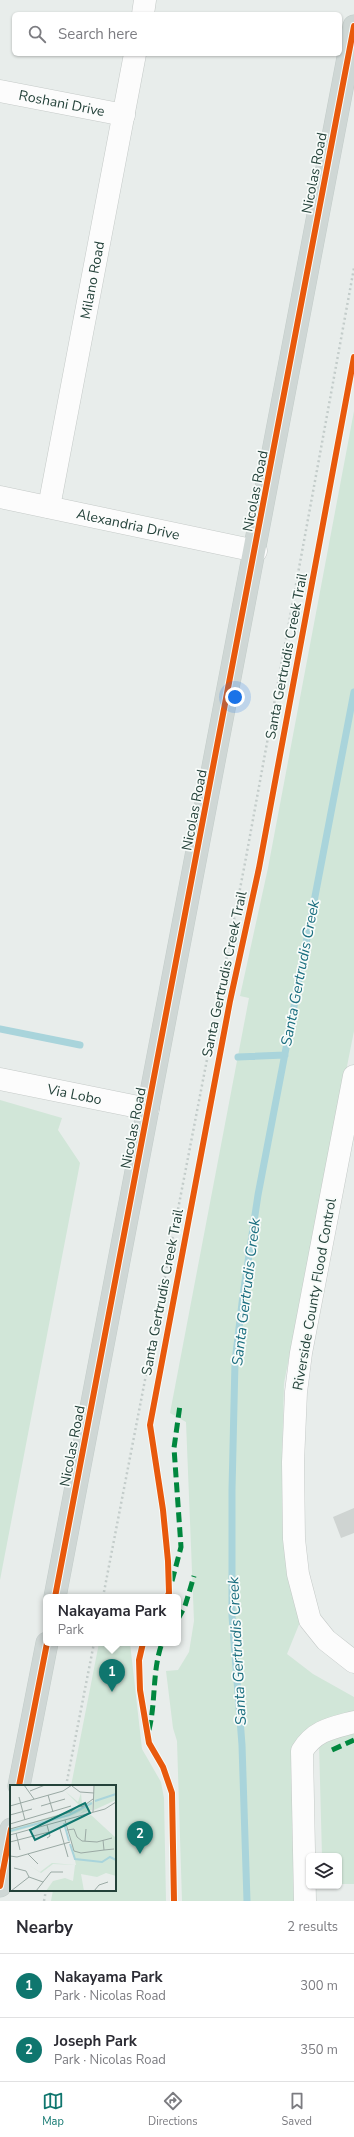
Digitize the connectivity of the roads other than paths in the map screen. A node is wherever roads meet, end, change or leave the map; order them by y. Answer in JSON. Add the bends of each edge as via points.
{"nodes":[{"id":1,"x":145,"y":0,"type":"edge"},
{"id":2,"x":143,"y":12,"type":"edge"},
{"id":3,"x":354,"y":26,"type":"edge"},
{"id":4,"x":135,"y":56,"type":"edge"},
{"id":5,"x":0,"y":91,"type":"edge"},
{"id":6,"x":124,"y":115,"type":"junction"},
{"id":7,"x":0,"y":497,"type":"edge"},
{"id":8,"x":49,"y":507,"type":"junction"},
{"id":9,"x":256,"y":552,"type":"junction"},
{"id":10,"x":354,"y":1076,"type":"edge"},
{"id":11,"x":0,"y":1079,"type":"edge"},
{"id":12,"x":148,"y":1109,"type":"junction"},
{"id":13,"x":56,"y":1594,"type":"edge"},
{"id":14,"x":46,"y":1646,"type":"edge"},
{"id":15,"x":354,"y":1662,"type":"edge"},
{"id":16,"x":354,"y":1722,"type":"edge"},
{"id":17,"x":19,"y":1785,"type":"edge"},
{"id":18,"x":6,"y":1840,"type":"edge"},
{"id":19,"x":0,"y":1886,"type":"edge"},
{"id":20,"x":305,"y":1901,"type":"edge"}],
"edges":[{"from":1,"to":2,"type":"street"},
{"from":3,"to":9,"type":"main road","name":"Nicolas Road"},
{"from":4,"to":6,"type":"street","name":"Milano Road"},
{"from":5,"to":6,"type":"street","name":"Roshani Drive"},
{"from":6,"to":8,"type":"street","name":"Milano Road"},
{"from":7,"to":8,"type":"street","name":"Alexandria Drive"},
{"from":8,"to":9,"type":"street","name":"Alexandria Drive"},
{"from":9,"to":12,"type":"main road","name":"Nicolas Road"},
{"from":10,"to":15,"type":"street","name":"Riverside County Flood Control","via":[[301,1353],[296,1392],[293,1470],[294,1539],[298,1574],[310,1620],[326,1640]]},
{"from":11,"to":12,"type":"street","name":"Via Lobo"},
{"from":12,"to":13,"type":"main road","name":"Nicolas Road"},
{"from":14,"to":17,"type":"main road"},
{"from":16,"to":20,"type":"street","via":[[326,1729],[309,1740],[302,1751]]},
{"from":18,"to":19,"type":"main road"}]}
